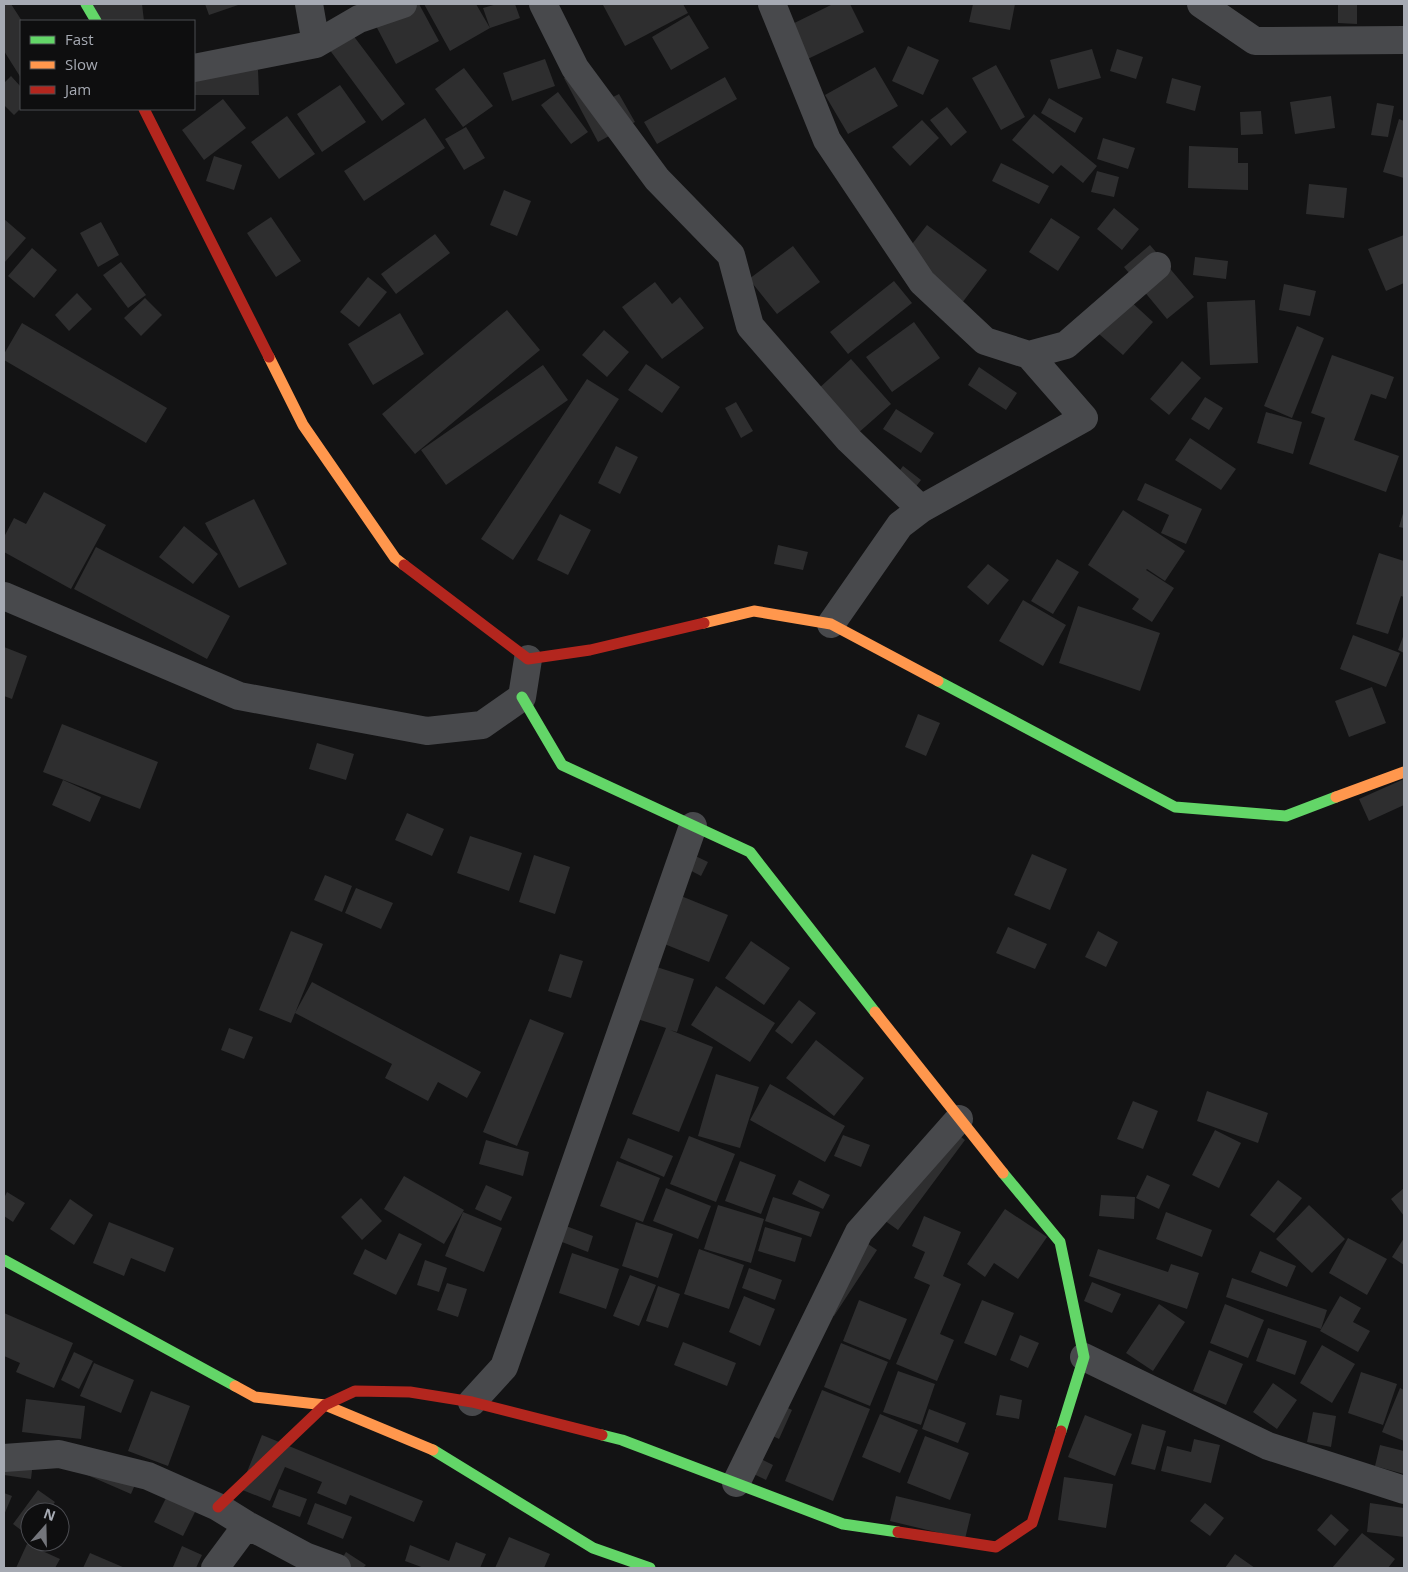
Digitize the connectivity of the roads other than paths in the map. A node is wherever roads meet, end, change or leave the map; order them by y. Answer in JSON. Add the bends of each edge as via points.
{"nodes":[{"id":1,"x":86,"y":4,"type":"edge"},
{"id":2,"x":309,"y":4,"type":"edge"},
{"id":3,"x":403,"y":4,"type":"edge"},
{"id":4,"x":543,"y":4,"type":"edge"},
{"id":5,"x":772,"y":4,"type":"edge"},
{"id":6,"x":1201,"y":4,"type":"edge"},
{"id":7,"x":95,"y":20,"type":"edge"},
{"id":8,"x":1404,"y":40,"type":"edge"},
{"id":9,"x":316,"y":44,"type":"junction"},
{"id":10,"x":195,"y":68,"type":"edge"},
{"id":11,"x":145,"y":110,"type":"edge"},
{"id":12,"x":1157,"y":266,"type":"dead end"},
{"id":13,"x":1029,"y":355,"type":"junction"},
{"id":14,"x":921,"y":509,"type":"junction"},
{"id":15,"x":4,"y":596,"type":"edge"},
{"id":16,"x":831,"y":624,"type":"junction"},
{"id":17,"x":528,"y":659,"type":"junction"},
{"id":18,"x":522,"y":697,"type":"junction"},
{"id":19,"x":1404,"y":772,"type":"edge"},
{"id":20,"x":693,"y":826,"type":"junction"},
{"id":21,"x":959,"y":1119,"type":"junction"},
{"id":22,"x":4,"y":1260,"type":"edge"},
{"id":23,"x":1084,"y":1357,"type":"junction"},
{"id":24,"x":472,"y":1402,"type":"junction"},
{"id":25,"x":325,"y":1406,"type":"junction"},
{"id":26,"x":4,"y":1458,"type":"edge"},
{"id":27,"x":736,"y":1483,"type":"junction"},
{"id":28,"x":1404,"y":1490,"type":"edge"},
{"id":29,"x":218,"y":1507,"type":"junction"},
{"id":30,"x":247,"y":1525,"type":"junction"},
{"id":31,"x":214,"y":1568,"type":"edge"},
{"id":32,"x":337,"y":1568,"type":"edge"},
{"id":33,"x":650,"y":1568,"type":"edge"}],
"edges":[{"from":1,"to":7,"type":"street"},
{"from":2,"to":9,"type":"street"},
{"from":3,"to":9,"type":"street","via":[[360,19]]},
{"from":4,"to":14,"type":"street","via":[[575,68],[657,179],[731,255],[750,326],[849,440]]},
{"from":5,"to":13,"type":"street","via":[[827,140],[922,282],[985,341]]},
{"from":6,"to":8,"type":"street","via":[[1255,41]]},
{"from":9,"to":10,"type":"street"},
{"from":11,"to":17,"type":"street","via":[[303,425],[368,519],[396,558]]},
{"from":12,"to":13,"type":"street","via":[[1066,345]]},
{"from":13,"to":14,"type":"street","via":[[1084,418]]},
{"from":14,"to":16,"type":"street","via":[[900,525]]},
{"from":15,"to":18,"type":"street","via":[[238,696],[427,731],[482,725]]},
{"from":16,"to":17,"type":"street","via":[[754,611],[590,650]]},
{"from":16,"to":19,"type":"street","via":[[1175,807],[1286,816]]},
{"from":17,"to":18,"type":"street"},
{"from":18,"to":20,"type":"street","via":[[562,765]]},
{"from":20,"to":21,"type":"street","via":[[750,852]]},
{"from":20,"to":24,"type":"street","via":[[504,1367]]},
{"from":21,"to":23,"type":"street","via":[[1060,1242]]},
{"from":21,"to":27,"type":"street","via":[[859,1232]]},
{"from":22,"to":25,"type":"street","via":[[254,1396]]},
{"from":23,"to":27,"type":"street","via":[[1032,1523],[996,1547],[843,1524]]},
{"from":23,"to":28,"type":"street","via":[[1268,1446]]},
{"from":24,"to":25,"type":"street","via":[[410,1392],[355,1392]]},
{"from":24,"to":27,"type":"street","via":[[622,1440]]},
{"from":25,"to":29,"type":"street"},
{"from":25,"to":33,"type":"street","via":[[428,1447],[592,1548]]},
{"from":26,"to":29,"type":"street","via":[[59,1454],[148,1476]]},
{"from":29,"to":30,"type":"street"},
{"from":30,"to":31,"type":"street"},
{"from":30,"to":32,"type":"street","via":[[306,1557]]}]}
